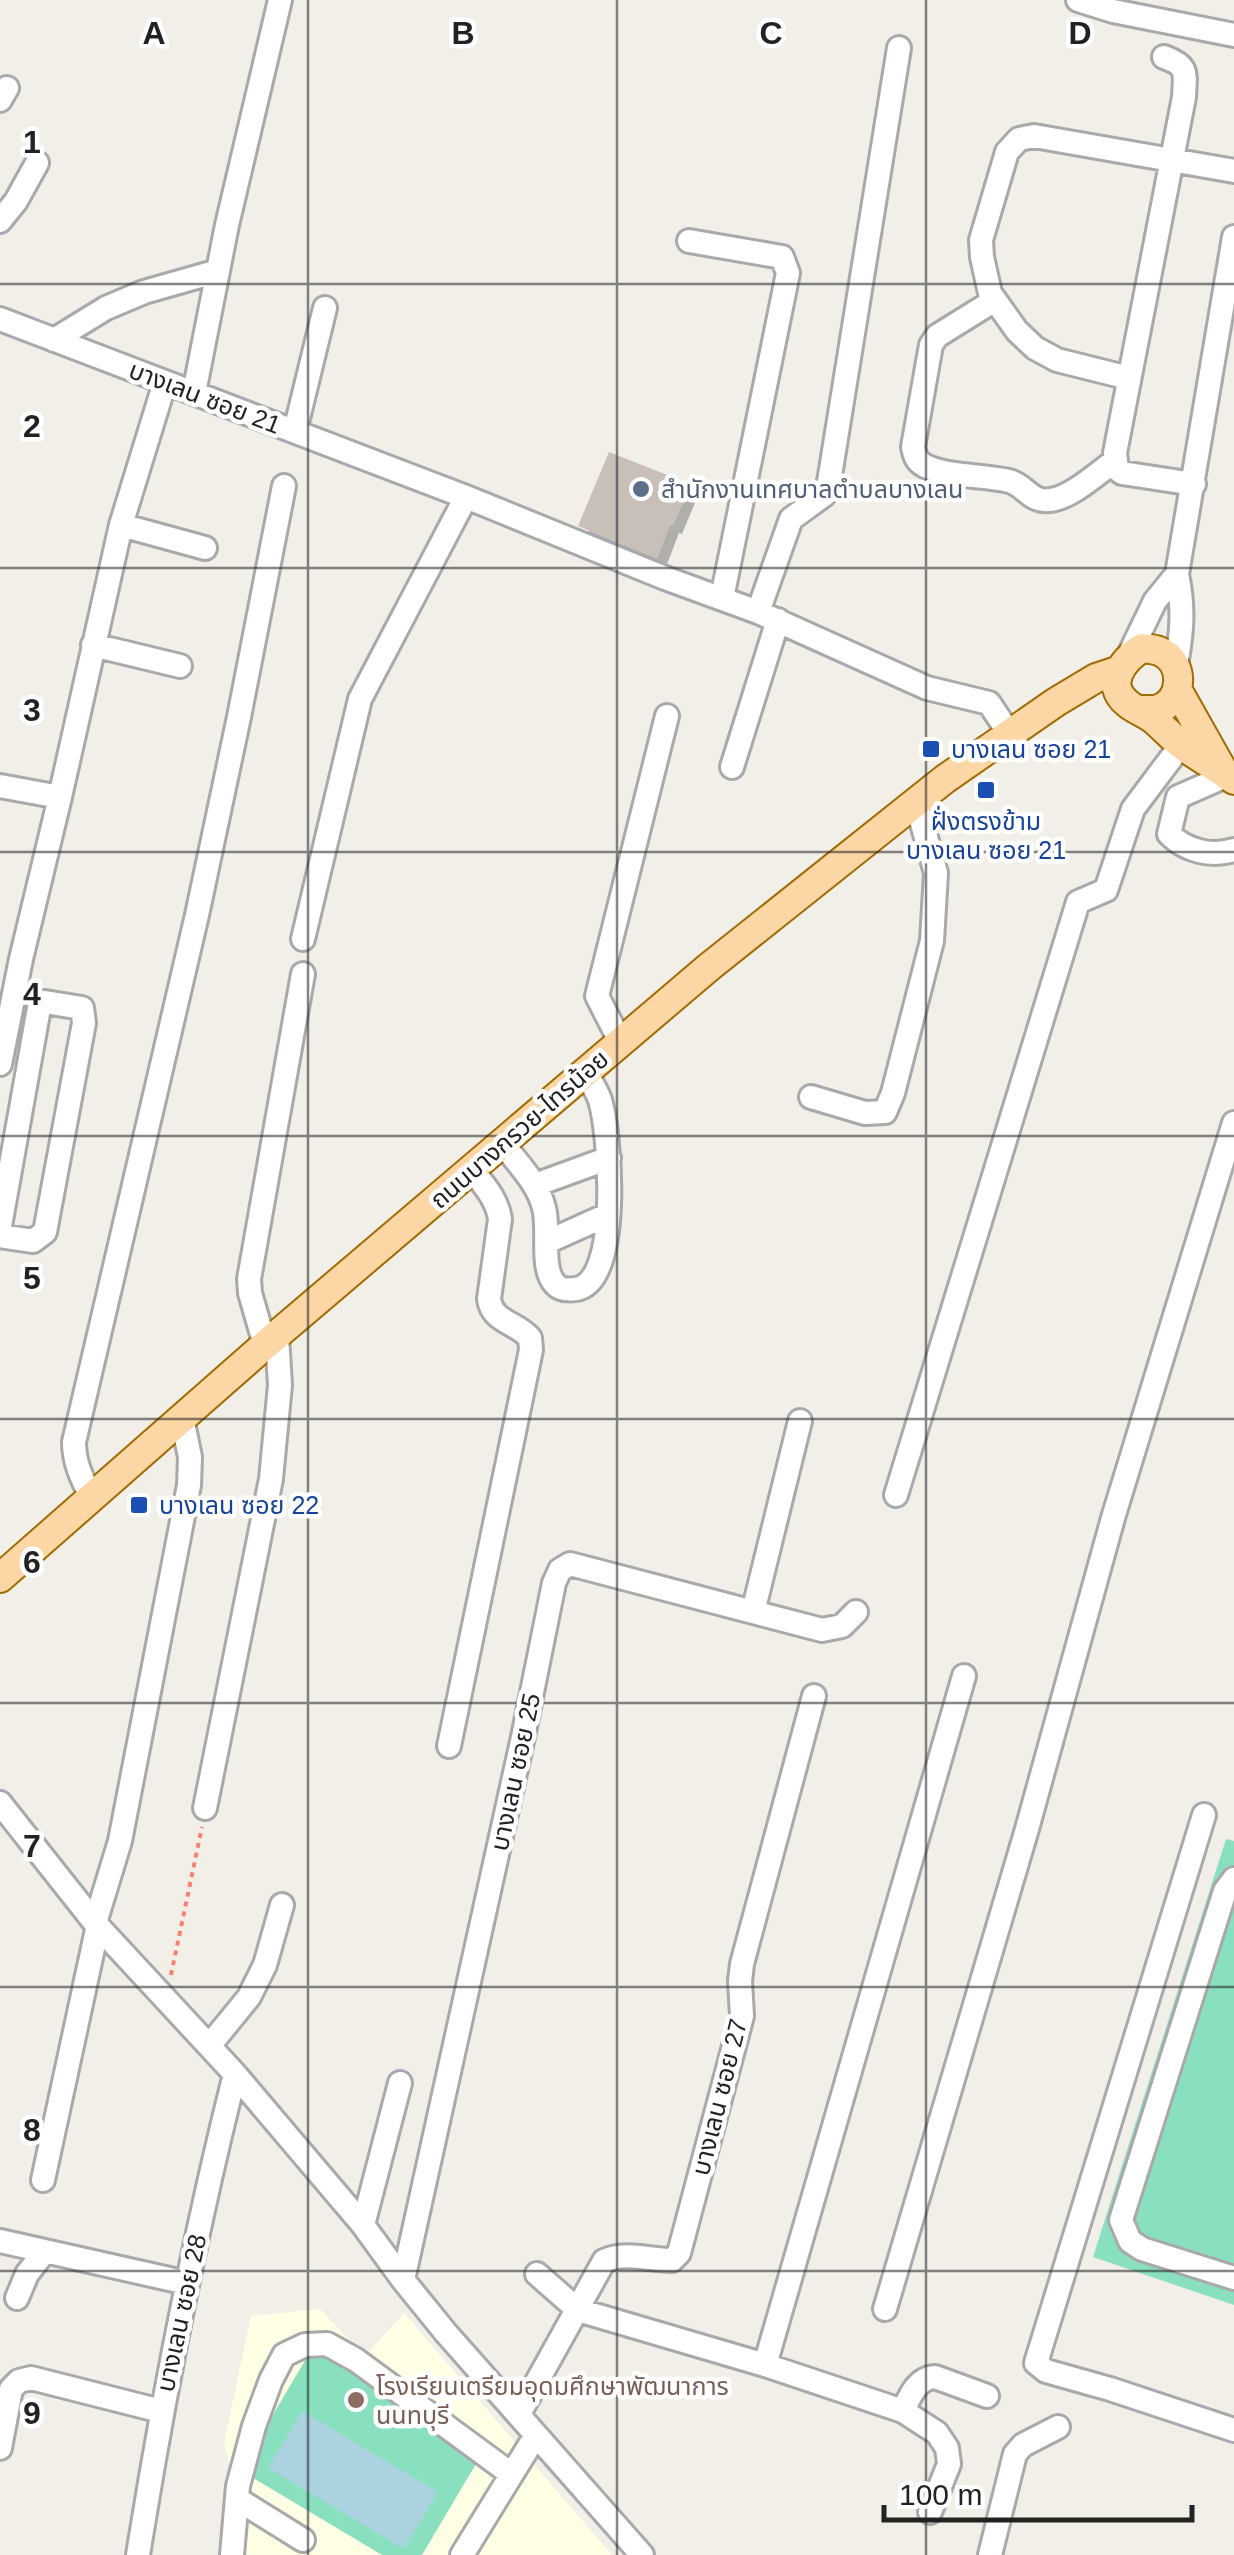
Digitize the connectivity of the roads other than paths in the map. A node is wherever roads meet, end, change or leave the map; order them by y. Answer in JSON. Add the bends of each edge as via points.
{"nodes":[{"id":1,"x":280,"y":0,"type":"edge"},
{"id":2,"x":1078,"y":0,"type":"edge"},
{"id":3,"x":1234,"y":35,"type":"edge"},
{"id":4,"x":899,"y":48,"type":"dead end"},
{"id":5,"x":1164,"y":57,"type":"dead end"},
{"id":6,"x":1173,"y":161,"type":"junction"},
{"id":7,"x":38,"y":164,"type":"dead end"},
{"id":8,"x":1234,"y":172,"type":"edge"},
{"id":9,"x":0,"y":222,"type":"edge"},
{"id":10,"x":1234,"y":237,"type":"edge"},
{"id":11,"x":689,"y":241,"type":"dead end"},
{"id":12,"x":218,"y":270,"type":"junction"},
{"id":13,"x":995,"y":300,"type":"junction"},
{"id":14,"x":325,"y":308,"type":"dead end"},
{"id":15,"x":0,"y":321,"type":"edge"},
{"id":16,"x":54,"y":340,"type":"junction"},
{"id":17,"x":1128,"y":378,"type":"junction"},
{"id":18,"x":165,"y":382,"type":"junction"},
{"id":19,"x":194,"y":393,"type":"junction"},
{"id":20,"x":295,"y":431,"type":"junction"},
{"id":21,"x":1116,"y":460,"type":"junction"},
{"id":22,"x":1194,"y":484,"type":"junction"},
{"id":23,"x":284,"y":486,"type":"dead end"},
{"id":24,"x":466,"y":497,"type":"junction"},
{"id":25,"x":121,"y":526,"type":"junction"},
{"id":26,"x":205,"y":548,"type":"dead end"},
{"id":27,"x":1177,"y":574,"type":"junction"},
{"id":28,"x":722,"y":598,"type":"junction"},
{"id":29,"x":768,"y":616,"type":"junction"},
{"id":30,"x":94,"y":646,"type":"junction"},
{"id":31,"x":1123,"y":664,"type":"junction"},
{"id":32,"x":180,"y":666,"type":"dead end"},
{"id":33,"x":1176,"y":677,"type":"junction"},
{"id":34,"x":1056,"y":702,"type":"junction"},
{"id":35,"x":1132,"y":706,"type":"junction"},
{"id":36,"x":666,"y":716,"type":"dead end"},
{"id":37,"x":1009,"y":733,"type":"junction"},
{"id":38,"x":1181,"y":745,"type":"junction"},
{"id":39,"x":732,"y":766,"type":"dead end"},
{"id":40,"x":1228,"y":775,"type":"edge"},
{"id":41,"x":0,"y":786,"type":"edge"},
{"id":42,"x":60,"y":797,"type":"junction"},
{"id":43,"x":916,"y":802,"type":"junction"},
{"id":44,"x":1234,"y":850,"type":"edge"},
{"id":45,"x":303,"y":939,"type":"dead end"},
{"id":46,"x":304,"y":974,"type":"dead end"},
{"id":47,"x":620,"y":1043,"type":"junction"},
{"id":48,"x":0,"y":1064,"type":"edge"},
{"id":49,"x":586,"y":1072,"type":"junction"},
{"id":50,"x":811,"y":1098,"type":"dead end"},
{"id":51,"x":1234,"y":1123,"type":"edge"},
{"id":52,"x":503,"y":1144,"type":"junction"},
{"id":53,"x":609,"y":1158,"type":"junction"},
{"id":54,"x":472,"y":1170,"type":"junction"},
{"id":55,"x":536,"y":1185,"type":"junction"},
{"id":56,"x":608,"y":1214,"type":"junction"},
{"id":57,"x":0,"y":1226,"type":"edge"},
{"id":58,"x":0,"y":1236,"type":"edge"},
{"id":59,"x":547,"y":1242,"type":"junction"},
{"id":60,"x":271,"y":1340,"type":"junction"},
{"id":61,"x":182,"y":1418,"type":"junction"},
{"id":62,"x":800,"y":1421,"type":"dead end"},
{"id":63,"x":896,"y":1494,"type":"dead end"},
{"id":64,"x":92,"y":1498,"type":"junction"},
{"id":65,"x":0,"y":1578,"type":"edge"},
{"id":66,"x":753,"y":1612,"type":"junction"},
{"id":67,"x":856,"y":1612,"type":"dead end"},
{"id":68,"x":964,"y":1676,"type":"dead end"},
{"id":69,"x":814,"y":1696,"type":"dead end"},
{"id":70,"x":449,"y":1746,"type":"dead end"},
{"id":71,"x":0,"y":1803,"type":"edge"},
{"id":72,"x":206,"y":1808,"type":"road end"},
{"id":73,"x":1204,"y":1815,"type":"dead end"},
{"id":74,"x":1234,"y":1879,"type":"edge"},
{"id":75,"x":282,"y":1905,"type":"dead end"},
{"id":76,"x":96,"y":1924,"type":"junction"},
{"id":77,"x":209,"y":2046,"type":"junction"},
{"id":78,"x":235,"y":2074,"type":"junction"},
{"id":79,"x":400,"y":2083,"type":"dead end"},
{"id":80,"x":42,"y":2180,"type":"dead end"},
{"id":81,"x":363,"y":2225,"type":"junction"},
{"id":82,"x":0,"y":2241,"type":"edge"},
{"id":83,"x":45,"y":2251,"type":"junction"},
{"id":84,"x":537,"y":2274,"type":"dead end"},
{"id":85,"x":1234,"y":2278,"type":"edge"},
{"id":86,"x":403,"y":2280,"type":"junction"},
{"id":87,"x":187,"y":2284,"type":"junction"},
{"id":88,"x":17,"y":2298,"type":"dead end"},
{"id":89,"x":884,"y":2309,"type":"dead end"},
{"id":90,"x":578,"y":2310,"type":"junction"},
{"id":91,"x":765,"y":2365,"type":"junction"},
{"id":92,"x":988,"y":2396,"type":"dead end"},
{"id":93,"x":161,"y":2410,"type":"junction"},
{"id":94,"x":903,"y":2411,"type":"junction"},
{"id":95,"x":519,"y":2414,"type":"junction"},
{"id":96,"x":1058,"y":2426,"type":"dead end"},
{"id":97,"x":1234,"y":2430,"type":"edge"},
{"id":98,"x":536,"y":2435,"type":"junction"},
{"id":99,"x":0,"y":2448,"type":"edge"},
{"id":100,"x":510,"y":2474,"type":"junction"},
{"id":101,"x":237,"y":2498,"type":"junction"},
{"id":102,"x":930,"y":2512,"type":"dead end"},
{"id":103,"x":303,"y":2540,"type":"dead end"},
{"id":104,"x":138,"y":2555,"type":"edge"},
{"id":105,"x":232,"y":2555,"type":"edge"},
{"id":106,"x":462,"y":2555,"type":"edge"},
{"id":107,"x":642,"y":2555,"type":"edge"},
{"id":108,"x":990,"y":2555,"type":"edge"}],
"edges":[{"from":1,"to":12,"type":"street"},
{"from":2,"to":3,"type":"street"},
{"from":4,"to":29,"type":"street","via":[[829,482],[791,520]]},
{"from":5,"to":6,"type":"street","via":[[1179,62],[1185,74]]},
{"from":6,"to":8,"type":"street"},
{"from":6,"to":13,"type":"street","via":[[1034,136],[1019,139],[1007,152],[981,240]]},
{"from":6,"to":17,"type":"street"},
{"from":7,"to":9,"type":"street"},
{"from":10,"to":22,"type":"street"},
{"from":11,"to":28,"type":"street","via":[[782,256],[788,274]]},
{"from":12,"to":16,"type":"street","via":[[106,308]]},
{"from":12,"to":19,"type":"street"},
{"from":13,"to":17,"type":"street","via":[[1035,348]]},
{"from":13,"to":21,"type":"street","via":[[931,345],[916,459],[936,470],[1014,482],[1046,501]]},
{"from":14,"to":20,"type":"street"},
{"from":15,"to":16,"type":"street","name":"บางเลน ซอย 21"},
{"from":16,"to":18,"type":"street","name":"บางเลน ซอย 21"},
{"from":17,"to":21,"type":"street"},
{"from":18,"to":19,"type":"street","name":"บางเลน ซอย 21"},
{"from":18,"to":25,"type":"street"},
{"from":19,"to":20,"type":"street","name":"บางเลน ซอย 21"},
{"from":20,"to":24,"type":"street","name":"บางเลน ซอย 21"},
{"from":21,"to":22,"type":"street","via":[[1122,473]]},
{"from":22,"to":27,"type":"street"},
{"from":23,"to":64,"type":"street","via":[[200,897],[74,1442],[78,1471]]},
{"from":24,"to":28,"type":"street","name":"บางเลน ซอย 21"},
{"from":24,"to":45,"type":"street","via":[[360,698]]},
{"from":25,"to":26,"type":"street"},
{"from":25,"to":30,"type":"street"},
{"from":27,"to":31,"type":"street"},
{"from":27,"to":33,"type":"street","via":[[1183,604]]},
{"from":28,"to":29,"type":"street","name":"บางเลน ซอย 21"},
{"from":29,"to":37,"type":"street","name":"บางเลน ซอย 21","via":[[927,688],[989,702]]},
{"from":29,"to":39,"type":"street"},
{"from":30,"to":32,"type":"street"},
{"from":30,"to":42,"type":"street"},
{"from":31,"to":33,"type":"main road","via":[[1142,648],[1162,651]]},
{"from":31,"to":34,"type":"main road","name":"ถนนบางกรวย-ไทรน้อย"},
{"from":31,"to":35,"type":"main road","via":[[1117,690]]},
{"from":33,"to":35,"type":"main road","via":[[1169,702],[1155,710]]},
{"from":33,"to":40,"type":"main road"},
{"from":34,"to":35,"type":"main road"},
{"from":34,"to":37,"type":"main road","name":"ถนนบางกรวย-ไทรน้อย"},
{"from":35,"to":38,"type":"main road"},
{"from":36,"to":47,"type":"street","via":[[597,996]]},
{"from":37,"to":43,"type":"main road","name":"ถนนบางกรวย-ไทรน้อย"},
{"from":38,"to":40,"type":"main road"},
{"from":38,"to":63,"type":"street","via":[[1133,809],[1106,890],[1078,902]]},
{"from":40,"to":44,"type":"street","via":[[1178,797],[1169,834],[1180,845],[1212,855]]},
{"from":41,"to":42,"type":"street"},
{"from":42,"to":48,"type":"street"},
{"from":43,"to":47,"type":"main road","name":"ถนนบางกรวย-ไทรน้อย"},
{"from":43,"to":50,"type":"street","via":[[936,872],[932,940],[893,1093],[886,1112],[865,1114]]},
{"from":46,"to":60,"type":"street","via":[[250,1280]]},
{"from":47,"to":49,"type":"main road","name":"ถนนบางกรวย-ไทรน้อย"},
{"from":49,"to":52,"type":"main road","name":"ถนนบางกรวย-ไทรน้อย"},
{"from":49,"to":53,"type":"street","via":[[600,1100]]},
{"from":51,"to":89,"type":"street"},
{"from":52,"to":54,"type":"main road","name":"ถนนบางกรวย-ไทรน้อย"},
{"from":52,"to":55,"type":"street"},
{"from":53,"to":55,"type":"street"},
{"from":53,"to":56,"type":"street"},
{"from":54,"to":60,"type":"main road","name":"ถนนบางกรวย-ไทรน้อย"},
{"from":54,"to":70,"type":"street","via":[[500,1220],[490,1309],[524,1330],[530,1350]]},
{"from":55,"to":59,"type":"street"},
{"from":56,"to":59,"type":"street"},
{"from":56,"to":59,"type":"street","via":[[602,1262],[582,1288],[554,1283]]},
{"from":57,"to":58,"type":"street","via":[[39,1008],[46,1002],[82,1008],[46,1232],[33,1241]]},
{"from":60,"to":61,"type":"main road","name":"ถนนบางกรวย-ไทรน้อย"},
{"from":60,"to":72,"type":"street","via":[[280,1385],[271,1479]]},
{"from":61,"to":64,"type":"main road","name":"ถนนบางกรวย-ไทรน้อย"},
{"from":61,"to":76,"type":"street","via":[[190,1485],[124,1824]]},
{"from":62,"to":66,"type":"street"},
{"from":64,"to":65,"type":"main road","name":"ถนนบางกรวย-ไทรน้อย"},
{"from":66,"to":67,"type":"street","name":"บางเลน ซอย 25","via":[[822,1630],[842,1626]]},
{"from":66,"to":86,"type":"street","name":"บางเลน ซอย 25","via":[[570,1564],[560,1570]]},
{"from":68,"to":91,"type":"street"},
{"from":69,"to":90,"type":"street","name":"บางเลน ซอย 27","via":[[742,1964],[742,2016],[679,2253],[672,2260],[630,2256],[604,2262]]},
{"from":71,"to":76,"type":"street"},
{"from":73,"to":97,"type":"street","via":[[1036,2364]]},
{"from":74,"to":85,"type":"street","via":[[1121,2220],[1142,2249]]},
{"from":75,"to":77,"type":"street","via":[[249,1997]]},
{"from":76,"to":77,"type":"street"},
{"from":76,"to":80,"type":"street"},
{"from":77,"to":78,"type":"street"},
{"from":78,"to":81,"type":"street"},
{"from":78,"to":87,"type":"street","name":"บางเลน ซอย 28"},
{"from":79,"to":81,"type":"street"},
{"from":81,"to":86,"type":"street"},
{"from":82,"to":83,"type":"street"},
{"from":83,"to":87,"type":"street"},
{"from":83,"to":88,"type":"street"},
{"from":84,"to":90,"type":"street"},
{"from":86,"to":95,"type":"street"},
{"from":87,"to":93,"type":"street","name":"บางเลน ซอย 28"},
{"from":90,"to":91,"type":"street"},
{"from":90,"to":95,"type":"street","name":"บางเลน ซอย 27"},
{"from":91,"to":94,"type":"street"},
{"from":92,"to":94,"type":"street","via":[[926,2378]]},
{"from":93,"to":99,"type":"street","via":[[30,2378],[11,2389]]},
{"from":93,"to":104,"type":"street","name":"บางเลน ซอย 28"},
{"from":94,"to":102,"type":"street","via":[[936,2432],[947,2448],[949,2464]]},
{"from":95,"to":98,"type":"street"},
{"from":96,"to":108,"type":"street","via":[[1015,2454]]},
{"from":98,"to":100,"type":"street"},
{"from":98,"to":107,"type":"street"},
{"from":100,"to":101,"type":"street","via":[[356,2360],[327,2344],[305,2345],[284,2355],[271,2380]]},
{"from":100,"to":106,"type":"street"},
{"from":101,"to":103,"type":"street"},
{"from":101,"to":105,"type":"street"}]}
